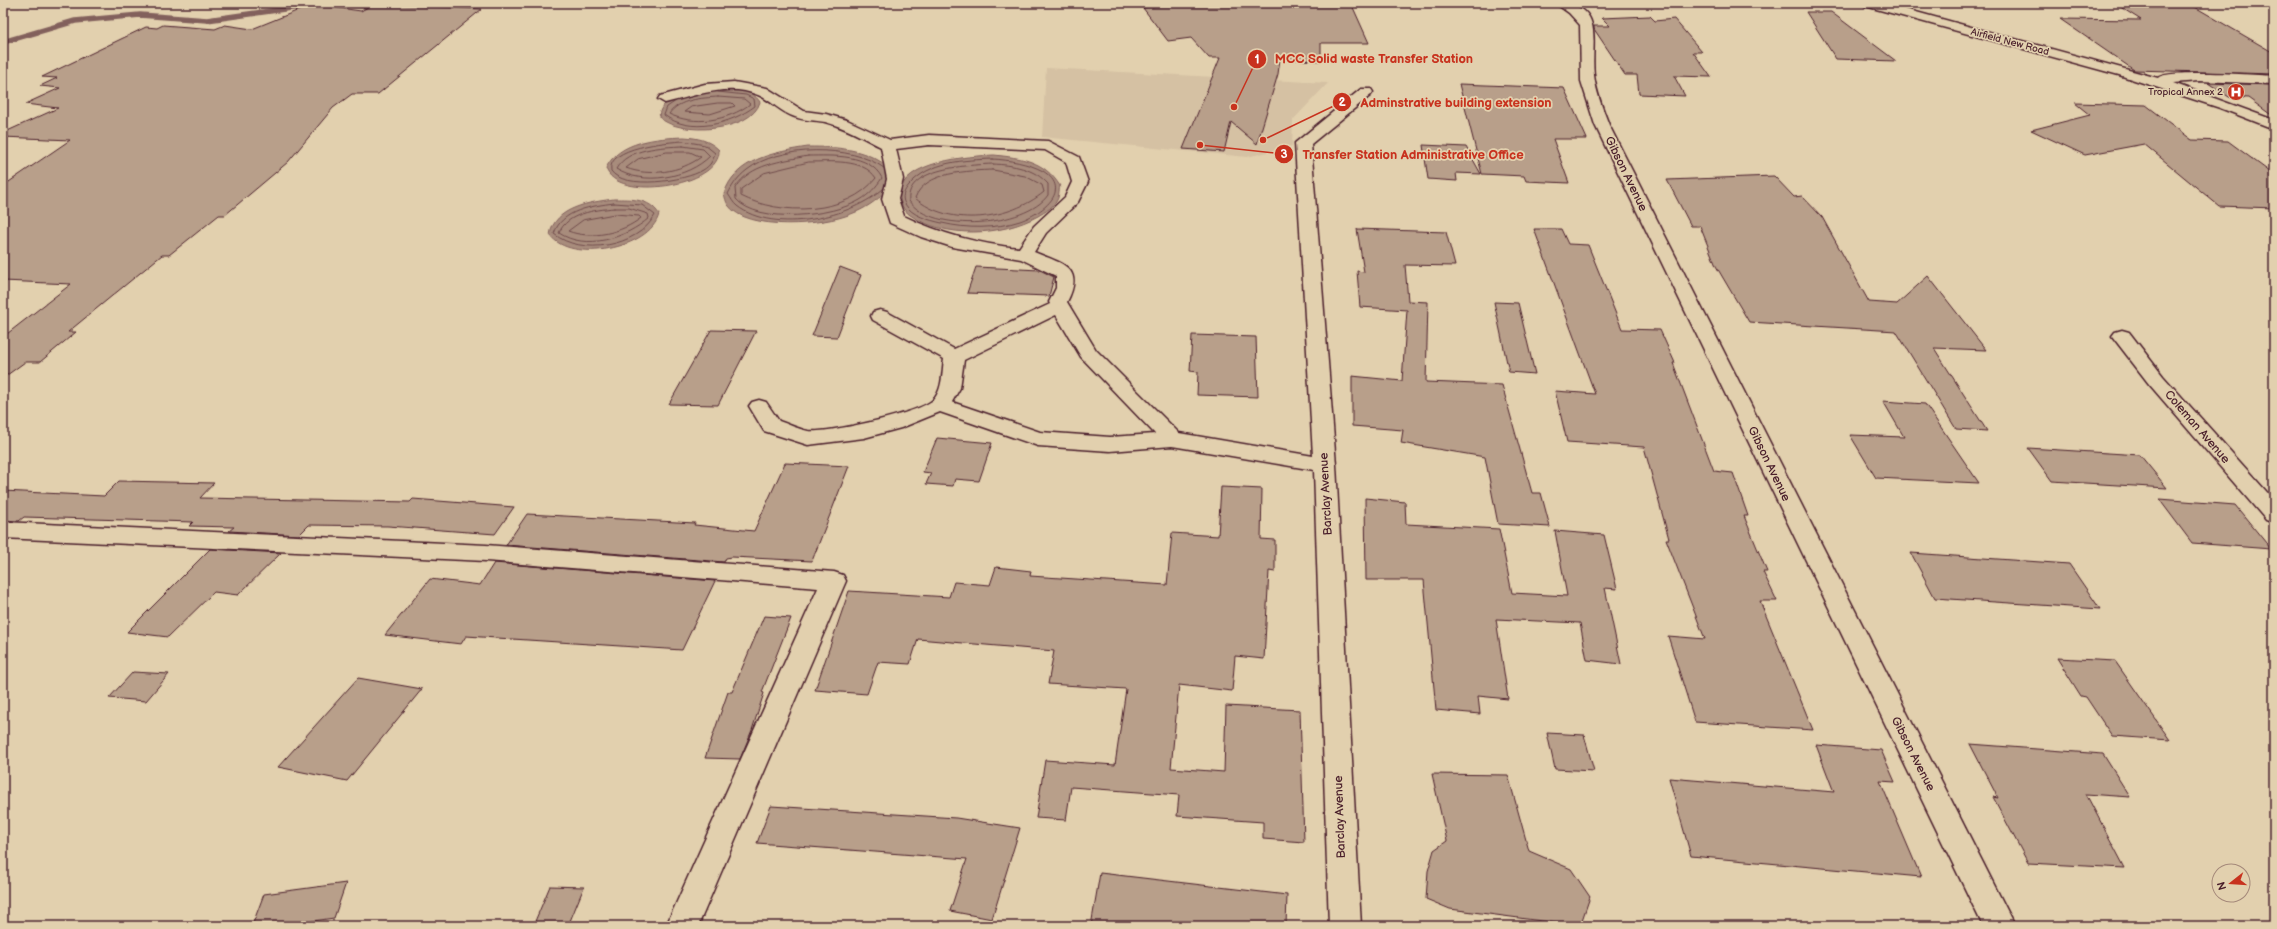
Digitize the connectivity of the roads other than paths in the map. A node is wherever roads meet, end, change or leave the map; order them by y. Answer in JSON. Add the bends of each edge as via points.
{"nodes":[{"id":1,"x":1561,"y":3,"type":"edge"},
{"id":2,"x":1869,"y":3,"type":"edge"},
{"id":3,"x":2151,"y":80,"type":"junction"},
{"id":4,"x":2274,"y":80,"type":"edge"},
{"id":5,"x":1366,"y":92,"type":"dead end"},
{"id":6,"x":665,"y":99,"type":"dead end"},
{"id":7,"x":2274,"y":125,"type":"edge"},
{"id":8,"x":888,"y":145,"type":"junction"},
{"id":9,"x":1024,"y":254,"type":"junction"},
{"id":10,"x":1060,"y":306,"type":"junction"},
{"id":11,"x":880,"y":316,"type":"dead end"},
{"id":12,"x":2122,"y":336,"type":"dead end"},
{"id":13,"x":954,"y":357,"type":"junction"},
{"id":14,"x":940,"y":405,"type":"junction"},
{"id":15,"x":759,"y":406,"type":"dead end"},
{"id":16,"x":1172,"y":439,"type":"junction"},
{"id":17,"x":1325,"y":465,"type":"junction"},
{"id":18,"x":2274,"y":515,"type":"edge"},
{"id":19,"x":3,"y":530,"type":"edge"},
{"id":20,"x":682,"y":926,"type":"edge"},
{"id":21,"x":1345,"y":926,"type":"edge"},
{"id":22,"x":1999,"y":926,"type":"edge"}],
"edges":[{"from":1,"to":22,"type":"street","name":"Gibson Avenue","via":[[1579,13],[1587,26],[1587,74],[1602,125]]},
{"from":2,"to":3,"type":"street","name":"Airfield New Road"},
{"from":3,"to":4,"type":"street","via":[[2199,77]]},
{"from":3,"to":7,"type":"street","name":"Airfield New Road","via":[[2231,106]]},
{"from":5,"to":17,"type":"street","name":"Barclay Avenue","via":[[1303,143]]},
{"from":6,"to":8,"type":"street","via":[[694,89],[723,86],[753,89],[774,97],[784,107],[800,114],[827,118]]},
{"from":8,"to":9,"type":"street","via":[[895,180],[890,199],[896,219],[941,239],[971,248]]},
{"from":8,"to":9,"type":"street","via":[[929,140],[1048,146],[1072,160],[1080,182],[1072,199],[1040,230]]},
{"from":9,"to":10,"type":"street","via":[[1065,274],[1065,288],[1058,302]]},
{"from":10,"to":13,"type":"street"},
{"from":10,"to":16,"type":"street","via":[[1088,353]]},
{"from":11,"to":13,"type":"street"},
{"from":12,"to":18,"type":"street","name":"Coleman Avenue","via":[[2161,386]]},
{"from":13,"to":14,"type":"street","via":[[950,388]]},
{"from":14,"to":15,"type":"street","via":[[894,423],[864,431],[808,438],[771,426]]},
{"from":14,"to":16,"type":"street","via":[[1038,439],[1110,444]]},
{"from":16,"to":17,"type":"street"},
{"from":17,"to":21,"type":"street","name":"Barclay Avenue"},
{"from":19,"to":20,"type":"street","via":[[486,553],[834,581]]}]}
